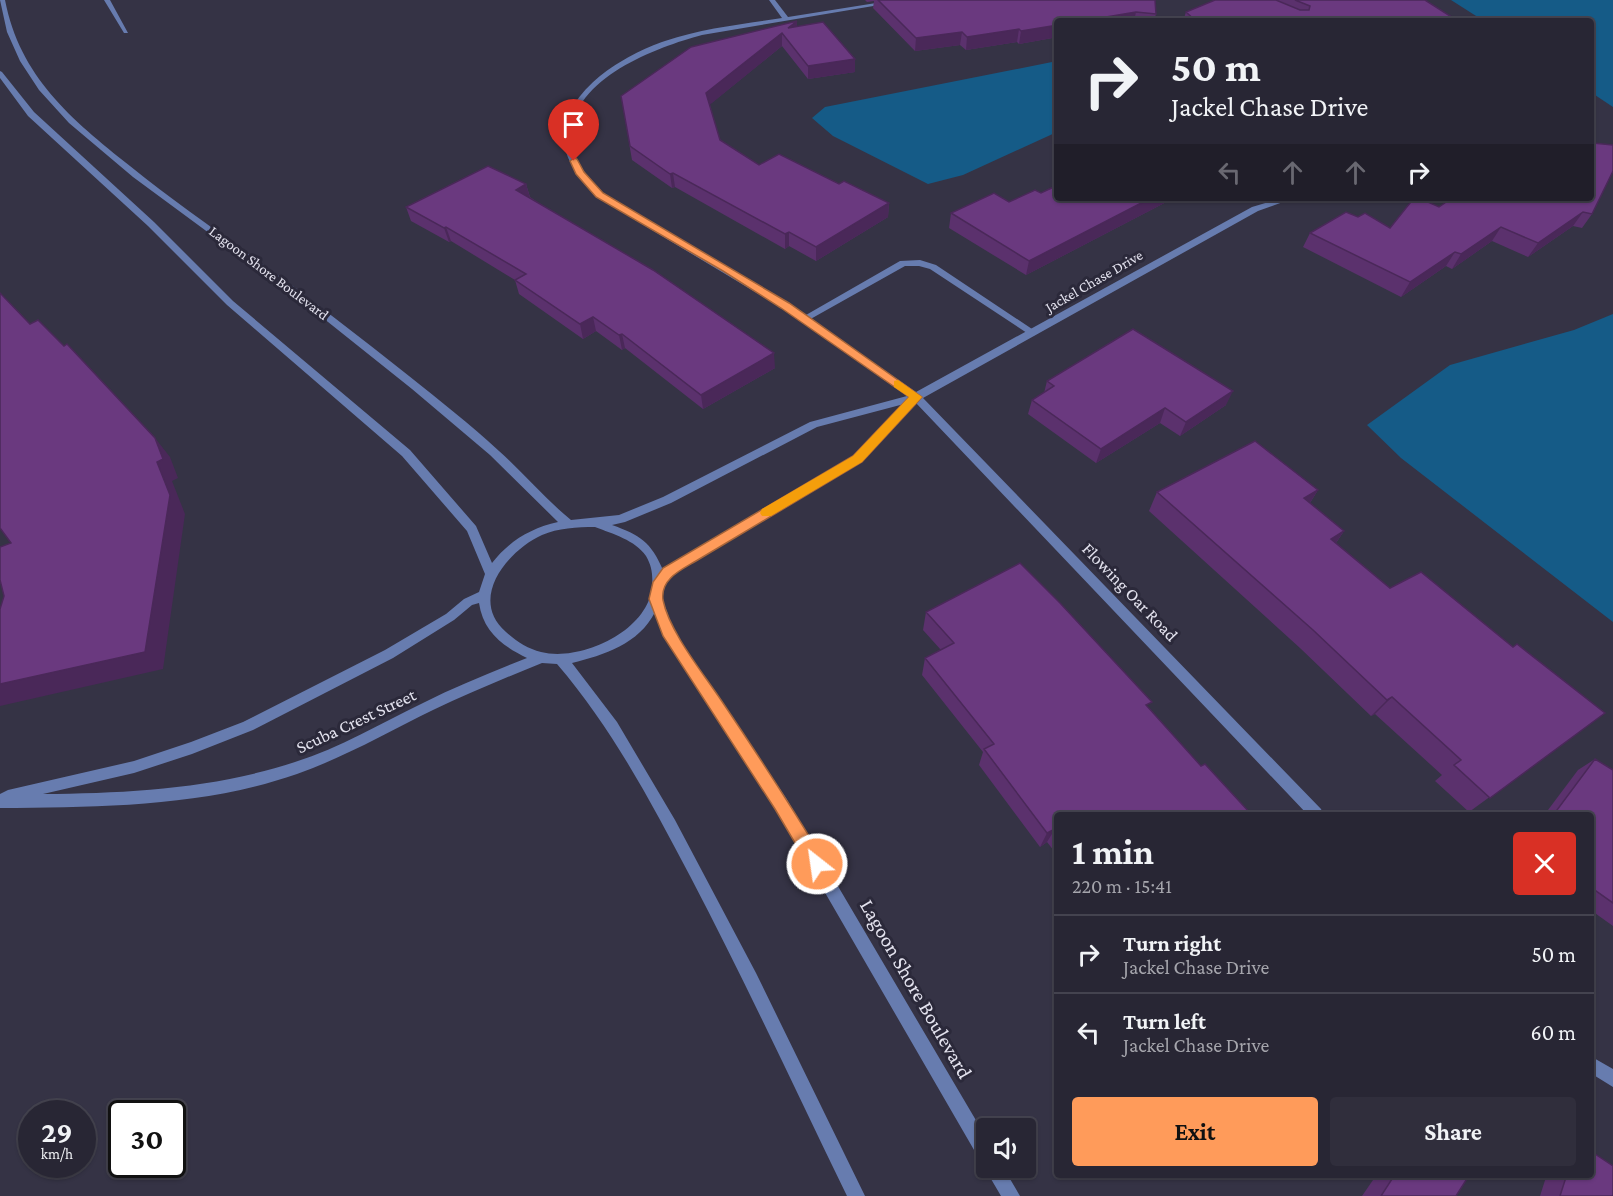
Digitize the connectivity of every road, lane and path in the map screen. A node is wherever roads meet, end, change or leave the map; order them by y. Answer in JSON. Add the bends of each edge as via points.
{"nodes":[{"id":1,"x":2,"y":0,"type":"edge"},
{"id":2,"x":108,"y":0,"type":"edge"},
{"id":3,"x":772,"y":0,"type":"edge"},
{"id":4,"x":906,"y":0,"type":"edge"},
{"id":5,"x":786,"y":19,"type":"junction"},
{"id":6,"x":126,"y":32,"type":"dead end"},
{"id":7,"x":0,"y":73,"type":"edge"},
{"id":8,"x":1280,"y":201,"type":"edge"},
{"id":9,"x":804,"y":318,"type":"junction"},
{"id":10,"x":1033,"y":333,"type":"junction"},
{"id":11,"x":916,"y":397,"type":"junction"},
{"id":12,"x":596,"y":523,"type":"junction"},
{"id":13,"x":569,"y":524,"type":"junction"},
{"id":14,"x":491,"y":574,"type":"junction"},
{"id":15,"x":659,"y":582,"type":"junction"},
{"id":16,"x":484,"y":595,"type":"junction"},
{"id":17,"x":656,"y":599,"type":"junction"},
{"id":18,"x":540,"y":658,"type":"junction"},
{"id":19,"x":560,"y":659,"type":"junction"},
{"id":20,"x":0,"y":799,"type":"edge"},
{"id":21,"x":1314,"y":812,"type":"edge"},
{"id":22,"x":1594,"y":1066,"type":"edge"},
{"id":23,"x":1613,"y":1079,"type":"edge"},
{"id":24,"x":976,"y":1137,"type":"edge"},
{"id":25,"x":1000,"y":1178,"type":"edge"},
{"id":26,"x":856,"y":1196,"type":"edge"},
{"id":27,"x":1011,"y":1196,"type":"edge"}],
"edges":[{"from":1,"to":13,"type":"street","name":"Lagoon Shore Boulevard","via":[[17,50],[65,116],[173,203],[390,366],[495,453]]},
{"from":2,"to":6,"type":"street"},
{"from":3,"to":5,"type":"street"},
{"from":4,"to":5,"type":"street"},
{"from":5,"to":9,"type":"street","via":[[686,37],[630,59],[601,78],[587,94],[572,117],[568,138],[580,172],[600,195]]},
{"from":7,"to":14,"type":"street","via":[[31,114],[152,224],[230,303],[406,453],[472,529]]},
{"from":8,"to":10,"type":"street","name":"Jackel Chase Drive","via":[[1255,209]]},
{"from":9,"to":10,"type":"street","via":[[903,263],[920,263],[933,267]]},
{"from":9,"to":11,"type":"street"},
{"from":10,"to":11,"type":"street","name":"Jackel Chase Drive"},
{"from":11,"to":12,"type":"street","name":"Jackel Chase Drive","via":[[814,424],[667,500],[621,519]]},
{"from":11,"to":15,"type":"street","name":"Jackel Chase Drive","via":[[857,459],[691,557]]},
{"from":11,"to":21,"type":"street","name":"Flowing Oar Road"},
{"from":12,"to":13,"type":"street"},
{"from":12,"to":15,"type":"street","via":[[634,536],[648,549],[657,564]]},
{"from":13,"to":14,"type":"street","via":[[523,540]]},
{"from":14,"to":16,"type":"street"},
{"from":15,"to":17,"type":"street"},
{"from":16,"to":18,"type":"street","via":[[486,616],[497,635],[515,649]]},
{"from":16,"to":20,"type":"street","name":"Scuba Crest Street","via":[[389,654],[248,726],[134,767]]},
{"from":17,"to":19,"type":"street","via":[[646,618],[624,639],[585,656]]},
{"from":17,"to":24,"type":"street","name":"Lagoon Shore Boulevard","via":[[670,636],[781,803]]},
{"from":18,"to":19,"type":"street"},
{"from":18,"to":20,"type":"street","name":"Scuba Crest Street","via":[[448,697],[338,752],[255,780],[143,798]]},
{"from":19,"to":26,"type":"street","via":[[606,716],[663,810]]},
{"from":22,"to":23,"type":"street"},
{"from":25,"to":27,"type":"street"}]}
